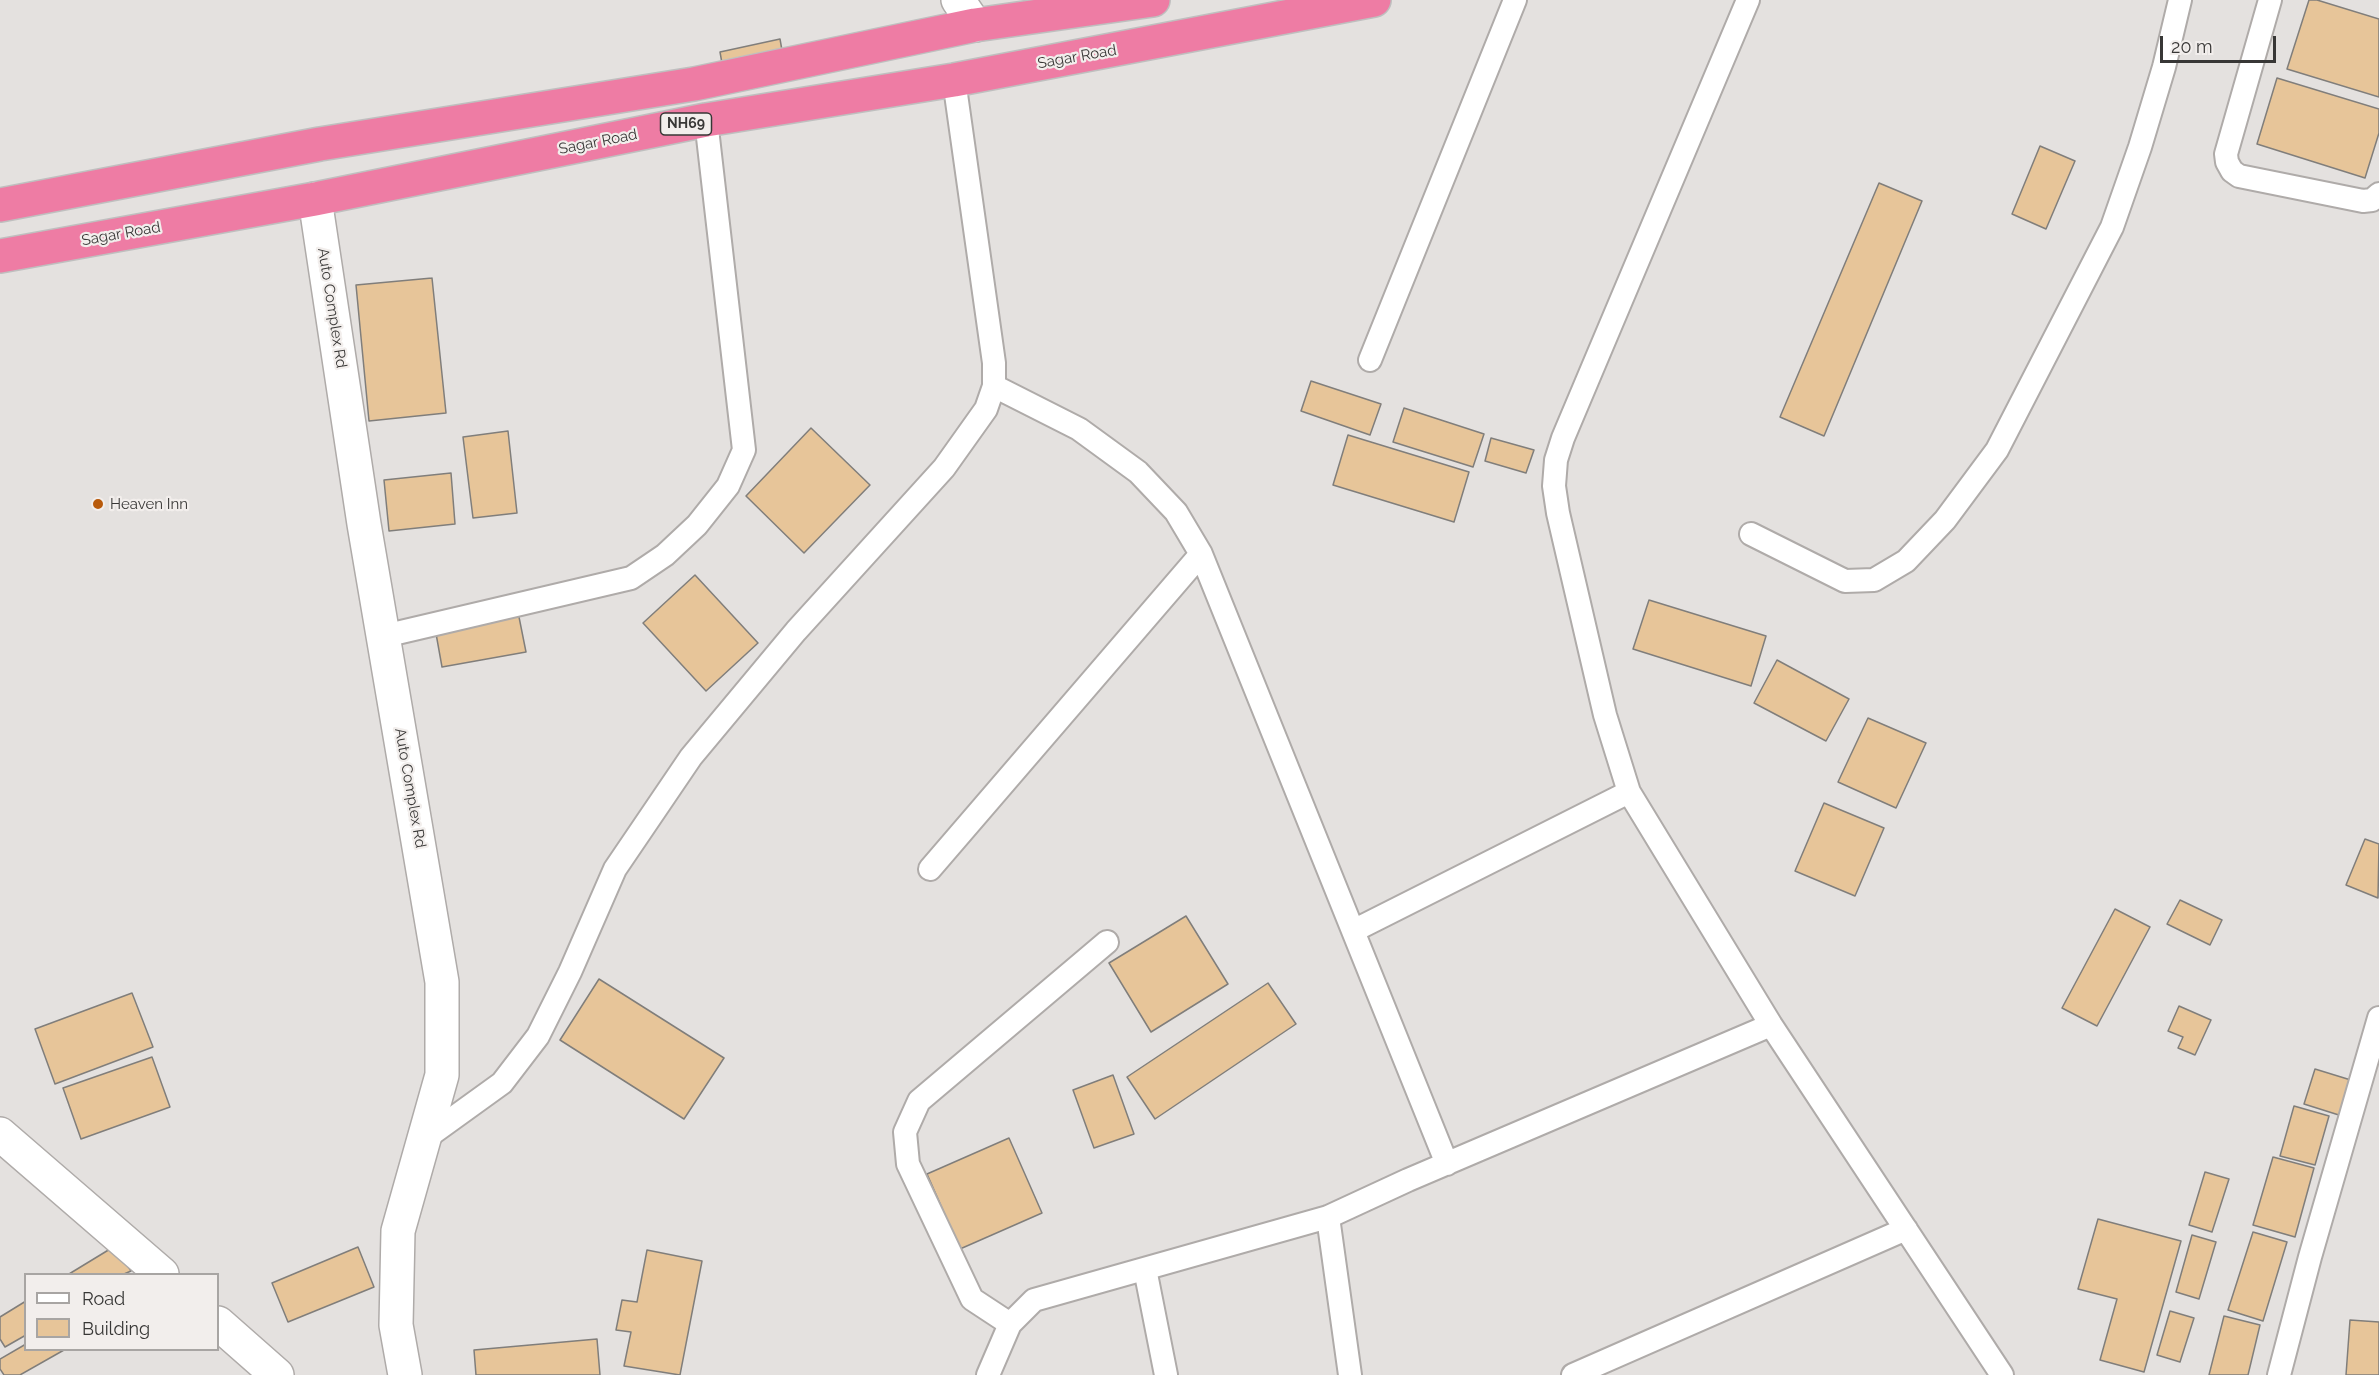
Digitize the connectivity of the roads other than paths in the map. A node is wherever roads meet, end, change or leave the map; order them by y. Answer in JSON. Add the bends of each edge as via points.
{"nodes":[{"id":1,"x":1153,"y":0,"type":"edge"},
{"id":2,"x":1374,"y":0,"type":"edge"},
{"id":3,"x":1515,"y":0,"type":"edge"},
{"id":4,"x":1748,"y":0,"type":"edge"},
{"id":5,"x":2180,"y":0,"type":"edge"},
{"id":6,"x":2270,"y":0,"type":"edge"},
{"id":7,"x":967,"y":13,"type":"edge"},
{"id":8,"x":954,"y":80,"type":"junction"},
{"id":9,"x":706,"y":120,"type":"junction"},
{"id":10,"x":2379,"y":194,"type":"edge"},
{"id":11,"x":315,"y":199,"type":"junction"},
{"id":12,"x":0,"y":205,"type":"edge"},
{"id":13,"x":0,"y":256,"type":"edge"},
{"id":14,"x":1370,"y":360,"type":"dead end"},
{"id":15,"x":994,"y":386,"type":"junction"},
{"id":16,"x":1751,"y":534,"type":"dead end"},
{"id":17,"x":1201,"y":554,"type":"junction"},
{"id":18,"x":384,"y":636,"type":"junction"},
{"id":19,"x":1629,"y":792,"type":"junction"},
{"id":20,"x":930,"y":869,"type":"dead end"},
{"id":21,"x":1353,"y":931,"type":"junction"},
{"id":22,"x":1107,"y":942,"type":"dead end"},
{"id":23,"x":2379,"y":1018,"type":"edge"},
{"id":24,"x":1771,"y":1025,"type":"junction"},
{"id":25,"x":0,"y":1134,"type":"edge"},
{"id":26,"x":423,"y":1140,"type":"junction"},
{"id":27,"x":1447,"y":1164,"type":"junction"},
{"id":28,"x":1328,"y":1217,"type":"junction"},
{"id":29,"x":1906,"y":1229,"type":"junction"},
{"id":30,"x":1145,"y":1269,"type":"junction"},
{"id":31,"x":160,"y":1273,"type":"edge"},
{"id":32,"x":219,"y":1324,"type":"edge"},
{"id":33,"x":1010,"y":1324,"type":"junction"},
{"id":34,"x":277,"y":1375,"type":"edge"},
{"id":35,"x":405,"y":1375,"type":"edge"},
{"id":36,"x":988,"y":1375,"type":"edge"},
{"id":37,"x":1166,"y":1375,"type":"edge"},
{"id":38,"x":1350,"y":1375,"type":"edge"},
{"id":39,"x":1572,"y":1375,"type":"edge"},
{"id":40,"x":2002,"y":1375,"type":"edge"},
{"id":41,"x":2279,"y":1375,"type":"edge"}],
"edges":[{"from":1,"to":7,"type":"highway"},
{"from":2,"to":8,"type":"highway","name":"Sagar Road","number":"NH69"},
{"from":3,"to":14,"type":"lane"},
{"from":4,"to":19,"type":"lane","via":[[1556,460],[1558,513],[1605,714]]},
{"from":5,"to":16,"type":"lane","via":[[2164,67],[2112,227],[1997,450],[1945,520],[1906,561],[1874,580],[1845,581]]},
{"from":6,"to":10,"type":"lane","via":[[2226,154],[2232,171],[2239,176],[2363,201]]},
{"from":7,"to":12,"type":"highway","via":[[694,84],[320,144]]},
{"from":8,"to":9,"type":"highway","name":"Sagar Road","number":"NH69"},
{"from":8,"to":15,"type":"lane"},
{"from":9,"to":11,"type":"highway","name":"Sagar Road","number":"NH69"},
{"from":9,"to":18,"type":"lane","via":[[744,450],[728,486],[697,525],[665,555],[631,578]]},
{"from":11,"to":13,"type":"highway","name":"Sagar Road","number":"NH69"},
{"from":11,"to":18,"type":"street","name":"Auto Complex Rd"},
{"from":15,"to":17,"type":"lane","via":[[1080,429],[1138,472],[1176,512]]},
{"from":15,"to":26,"type":"lane","via":[[986,409],[944,468],[796,631],[691,757],[615,869],[538,1036],[502,1083]]},
{"from":17,"to":20,"type":"lane"},
{"from":17,"to":21,"type":"lane"},
{"from":18,"to":26,"type":"street","name":"Auto Complex Rd","via":[[442,982],[442,1075]]},
{"from":19,"to":21,"type":"lane"},
{"from":19,"to":24,"type":"lane"},
{"from":21,"to":27,"type":"lane"},
{"from":22,"to":33,"type":"lane","via":[[919,1101],[905,1132],[908,1164],[972,1299]]},
{"from":23,"to":41,"type":"lane"},
{"from":24,"to":27,"type":"lane"},
{"from":24,"to":29,"type":"lane"},
{"from":25,"to":31,"type":"street"},
{"from":26,"to":35,"type":"street","name":"Auto Complex Rd","via":[[398,1231],[396,1325]]},
{"from":27,"to":28,"type":"lane"},
{"from":28,"to":30,"type":"lane"},
{"from":28,"to":38,"type":"lane"},
{"from":29,"to":39,"type":"lane"},
{"from":29,"to":40,"type":"lane"},
{"from":30,"to":33,"type":"lane","via":[[1034,1300]]},
{"from":30,"to":37,"type":"lane"},
{"from":32,"to":34,"type":"street"},
{"from":33,"to":36,"type":"lane"}]}
